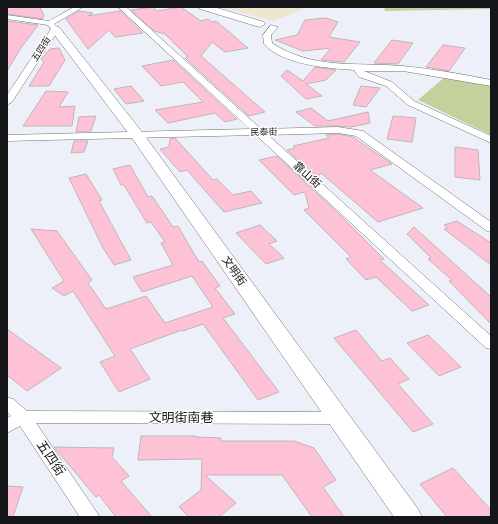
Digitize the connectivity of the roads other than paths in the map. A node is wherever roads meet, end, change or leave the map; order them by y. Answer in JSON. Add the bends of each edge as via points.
{"nodes":[{"id":1,"x":79,"y":7,"type":"edge"},
{"id":2,"x":122,"y":7,"type":"edge"},
{"id":3,"x":203,"y":7,"type":"edge"},
{"id":4,"x":7,"y":17,"type":"edge"},
{"id":5,"x":260,"y":24,"type":"dead end"},
{"id":6,"x":52,"y":26,"type":"junction"},
{"id":7,"x":274,"y":27,"type":"dead end"},
{"id":8,"x":363,"y":68,"type":"junction"},
{"id":9,"x":491,"y":83,"type":"edge"},
{"id":10,"x":7,"y":86,"type":"edge"},
{"id":11,"x":16,"y":88,"type":"junction"},
{"id":12,"x":7,"y":102,"type":"edge"},
{"id":13,"x":259,"y":132,"type":"junction"},
{"id":14,"x":137,"y":135,"type":"junction"},
{"id":15,"x":7,"y":138,"type":"edge"},
{"id":16,"x":491,"y":140,"type":"edge"},
{"id":17,"x":491,"y":228,"type":"edge"},
{"id":18,"x":491,"y":344,"type":"edge"},
{"id":19,"x":7,"y":403,"type":"edge"},
{"id":20,"x":23,"y":417,"type":"junction"},
{"id":21,"x":338,"y":418,"type":"junction"},
{"id":22,"x":7,"y":426,"type":"edge"},
{"id":23,"x":91,"y":517,"type":"edge"},
{"id":24,"x":409,"y":517,"type":"edge"}],
"edges":[{"from":1,"to":6,"type":"street","name":"五四街"},
{"from":2,"to":13,"type":"street","name":"靠山街"},
{"from":3,"to":5,"type":"street"},
{"from":4,"to":6,"type":"street"},
{"from":6,"to":11,"type":"street","name":"五四街"},
{"from":6,"to":14,"type":"street","name":"文明街"},
{"from":7,"to":8,"type":"street","via":[[267,35],[268,44],[276,51],[330,66]]},
{"from":8,"to":9,"type":"street","via":[[412,70]]},
{"from":8,"to":16,"type":"street","via":[[358,70],[362,75],[389,84],[411,103]]},
{"from":10,"to":11,"type":"street"},
{"from":11,"to":12,"type":"street","name":"五四街"},
{"from":13,"to":14,"type":"street","name":"民泰街"},
{"from":13,"to":17,"type":"street","name":"民泰街","via":[[338,130],[358,133]]},
{"from":13,"to":18,"type":"street","name":"靠山街"},
{"from":14,"to":15,"type":"street","name":"民泰街"},
{"from":14,"to":21,"type":"street","name":"文明街"},
{"from":19,"to":20,"type":"street","name":"五四街"},
{"from":20,"to":21,"type":"street","name":"文明街南巷"},
{"from":20,"to":22,"type":"street"},
{"from":20,"to":23,"type":"street","name":"五四街"},
{"from":21,"to":24,"type":"street","name":"文明街"}]}
